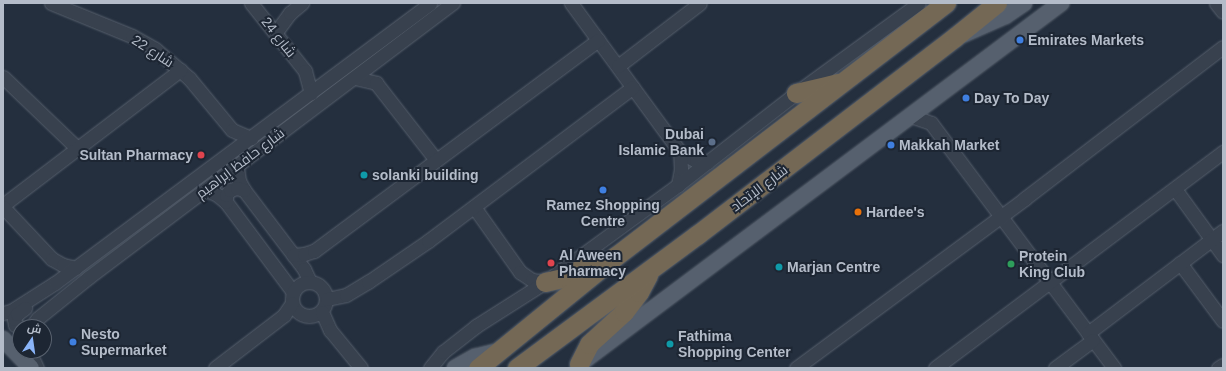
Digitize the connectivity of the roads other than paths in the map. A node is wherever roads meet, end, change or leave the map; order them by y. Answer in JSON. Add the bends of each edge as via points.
{"nodes":[{"id":1,"x":251,"y":3,"type":"edge"},
{"id":2,"x":302,"y":3,"type":"edge"},
{"id":3,"x":430,"y":3,"type":"edge"},
{"id":4,"x":453,"y":3,"type":"edge"},
{"id":5,"x":571,"y":3,"type":"edge"},
{"id":6,"x":700,"y":3,"type":"edge"},
{"id":7,"x":919,"y":3,"type":"edge"},
{"id":8,"x":946,"y":3,"type":"edge"},
{"id":9,"x":997,"y":3,"type":"edge"},
{"id":10,"x":1216,"y":3,"type":"edge"},
{"id":11,"x":56,"y":4,"type":"edge"},
{"id":12,"x":1022,"y":4,"type":"edge"},
{"id":13,"x":1060,"y":4,"type":"edge"},
{"id":14,"x":290,"y":12,"type":"junction"},
{"id":15,"x":1223,"y":12,"type":"edge"},
{"id":16,"x":264,"y":18,"type":"junction"},
{"id":17,"x":276,"y":32,"type":"junction"},
{"id":18,"x":955,"y":37,"type":"junction"},
{"id":19,"x":598,"y":40,"type":"junction"},
{"id":20,"x":1223,"y":47,"type":"edge"},
{"id":21,"x":376,"y":61,"type":"junction"},
{"id":22,"x":618,"y":66,"type":"junction"},
{"id":23,"x":180,"y":70,"type":"junction"},
{"id":24,"x":305,"y":71,"type":"junction"},
{"id":25,"x":3,"y":78,"type":"edge"},
{"id":26,"x":355,"y":78,"type":"junction"},
{"id":27,"x":330,"y":79,"type":"junction"},
{"id":28,"x":845,"y":81,"type":"junction"},
{"id":29,"x":376,"y":83,"type":"junction"},
{"id":30,"x":633,"y":87,"type":"junction"},
{"id":31,"x":311,"y":93,"type":"junction"},
{"id":32,"x":796,"y":93,"type":"junction"},
{"id":33,"x":931,"y":101,"type":"junction"},
{"id":34,"x":911,"y":116,"type":"junction"},
{"id":35,"x":931,"y":123,"type":"junction"},
{"id":36,"x":232,"y":130,"type":"junction"},
{"id":37,"x":251,"y":138,"type":"junction"},
{"id":38,"x":77,"y":148,"type":"junction"},
{"id":39,"x":232,"y":152,"type":"junction"},
{"id":40,"x":680,"y":152,"type":"junction"},
{"id":41,"x":1223,"y":152,"type":"edge"},
{"id":42,"x":436,"y":160,"type":"junction"},
{"id":43,"x":708,"y":162,"type":"junction"},
{"id":44,"x":237,"y":167,"type":"junction"},
{"id":45,"x":678,"y":185,"type":"junction"},
{"id":46,"x":1175,"y":189,"type":"junction"},
{"id":47,"x":204,"y":190,"type":"junction"},
{"id":48,"x":244,"y":190,"type":"junction"},
{"id":49,"x":226,"y":202,"type":"junction"},
{"id":50,"x":3,"y":206,"type":"edge"},
{"id":51,"x":474,"y":207,"type":"junction"},
{"id":52,"x":1001,"y":216,"type":"junction"},
{"id":53,"x":1223,"y":230,"type":"edge"},
{"id":54,"x":1211,"y":239,"type":"junction"},
{"id":55,"x":314,"y":251,"type":"junction"},
{"id":56,"x":293,"y":255,"type":"junction"},
{"id":57,"x":1223,"y":255,"type":"edge"},
{"id":58,"x":616,"y":256,"type":"junction"},
{"id":59,"x":52,"y":259,"type":"junction"},
{"id":60,"x":1180,"y":263,"type":"junction"},
{"id":61,"x":76,"y":268,"type":"junction"},
{"id":62,"x":304,"y":269,"type":"junction"},
{"id":63,"x":651,"y":269,"type":"junction"},
{"id":64,"x":520,"y":272,"type":"junction"},
{"id":65,"x":310,"y":282,"type":"junction"},
{"id":66,"x":545,"y":282,"type":"junction"},
{"id":67,"x":1050,"y":282,"type":"junction"},
{"id":68,"x":55,"y":283,"type":"junction"},
{"id":69,"x":44,"y":291,"type":"junction"},
{"id":70,"x":522,"y":295,"type":"junction"},
{"id":71,"x":64,"y":297,"type":"junction"},
{"id":72,"x":294,"y":303,"type":"junction"},
{"id":73,"x":324,"y":305,"type":"junction"},
{"id":74,"x":3,"y":313,"type":"edge"},
{"id":75,"x":14,"y":319,"type":"edge"},
{"id":76,"x":31,"y":319,"type":"edge"},
{"id":77,"x":37,"y":319,"type":"edge"},
{"id":78,"x":1223,"y":321,"type":"edge"},
{"id":79,"x":1091,"y":337,"type":"junction"},
{"id":80,"x":3,"y":339,"type":"edge"},
{"id":81,"x":500,"y":351,"type":"junction"},
{"id":82,"x":1223,"y":365,"type":"edge"},
{"id":83,"x":577,"y":366,"type":"edge"},
{"id":84,"x":519,"y":367,"type":"edge"},
{"id":85,"x":31,"y":368,"type":"edge"},
{"id":86,"x":215,"y":368,"type":"edge"},
{"id":87,"x":361,"y":368,"type":"edge"},
{"id":88,"x":430,"y":368,"type":"edge"},
{"id":89,"x":455,"y":368,"type":"edge"},
{"id":90,"x":478,"y":368,"type":"edge"},
{"id":91,"x":796,"y":368,"type":"edge"},
{"id":92,"x":935,"y":368,"type":"edge"},
{"id":93,"x":1055,"y":368,"type":"edge"},
{"id":94,"x":1114,"y":368,"type":"edge"},
{"id":95,"x":1218,"y":368,"type":"edge"}],
"edges":[{"from":1,"to":16,"type":"street","name":"شارع 24"},
{"from":2,"to":14,"type":"street"},
{"from":3,"to":27,"type":"street","name":"شارع حافظ إبراهيم"},
{"from":4,"to":21,"type":"street","name":"شارع حافظ إبراهيم"},
{"from":5,"to":19,"type":"street"},
{"from":6,"to":22,"type":"street"},
{"from":7,"to":32,"type":"street"},
{"from":8,"to":28,"type":"highway"},
{"from":9,"to":18,"type":"highway","name":"شارع الإتحاد"},
{"from":10,"to":15,"type":"street"},
{"from":11,"to":23,"type":"street","name":"شارع 22","via":[[142,42]]},
{"from":12,"to":13,"type":"main road"},
{"from":12,"to":18,"type":"main road","via":[[993,22]]},
{"from":13,"to":33,"type":"main road"},
{"from":14,"to":16,"type":"street"},
{"from":14,"to":17,"type":"street"},
{"from":16,"to":17,"type":"street","name":"شارع 24"},
{"from":17,"to":24,"type":"street","name":"شارع 24"},
{"from":18,"to":63,"type":"highway","name":"شارع الإتحاد"},
{"from":19,"to":22,"type":"street"},
{"from":19,"to":42,"type":"street"},
{"from":20,"to":52,"type":"street"},
{"from":21,"to":26,"type":"street","name":"شارع حافظ إبراهيم"},
{"from":21,"to":29,"type":"street"},
{"from":22,"to":30,"type":"street"},
{"from":23,"to":36,"type":"street","name":"شارع 22"},
{"from":23,"to":38,"type":"street"},
{"from":24,"to":27,"type":"street","name":"شارع 24"},
{"from":24,"to":31,"type":"street","name":"شارع 24"},
{"from":25,"to":38,"type":"street"},
{"from":26,"to":29,"type":"street"},
{"from":26,"to":44,"type":"street","name":"شارع حافظ إبراهيم"},
{"from":27,"to":31,"type":"street","name":"شارع حافظ إبراهيم"},
{"from":28,"to":32,"type":"highway"},
{"from":28,"to":58,"type":"highway"},
{"from":29,"to":42,"type":"street"},
{"from":30,"to":40,"type":"street"},
{"from":30,"to":51,"type":"street"},
{"from":31,"to":37,"type":"street","name":"شارع حافظ إبراهيم"},
{"from":32,"to":43,"type":"street"},
{"from":33,"to":34,"type":"main road"},
{"from":33,"to":35,"type":"street"},
{"from":34,"to":35,"type":"street"},
{"from":34,"to":83,"type":"main road"},
{"from":35,"to":52,"type":"street"},
{"from":36,"to":37,"type":"street","name":"شارع 22"},
{"from":36,"to":39,"type":"street"},
{"from":37,"to":39,"type":"street","name":"شارع حافظ إبراهيم"},
{"from":38,"to":50,"type":"street"},
{"from":39,"to":61,"type":"street","name":"شارع حافظ إبراهيم"},
{"from":40,"to":43,"type":"street","via":[[696,161]]},
{"from":40,"to":45,"type":"street","via":[[681,169]]},
{"from":41,"to":46,"type":"street"},
{"from":42,"to":55,"type":"street"},
{"from":43,"to":45,"type":"street"},
{"from":44,"to":47,"type":"street","name":"شارع حافظ إبراهيم"},
{"from":44,"to":48,"type":"street","via":[[239,181]]},
{"from":45,"to":66,"type":"street"},
{"from":46,"to":54,"type":"street"},
{"from":46,"to":67,"type":"street"},
{"from":47,"to":49,"type":"street","via":[[216,194]]},
{"from":47,"to":71,"type":"street","name":"شارع حافظ إبراهيم"},
{"from":48,"to":49,"type":"street","via":[[230,190],[226,195]]},
{"from":48,"to":56,"type":"street"},
{"from":49,"to":72,"type":"street"},
{"from":50,"to":59,"type":"street"},
{"from":51,"to":64,"type":"street"},
{"from":51,"to":73,"type":"street","via":[[368,282]]},
{"from":52,"to":67,"type":"street"},
{"from":52,"to":91,"type":"street"},
{"from":53,"to":54,"type":"street"},
{"from":54,"to":57,"type":"street"},
{"from":54,"to":60,"type":"street"},
{"from":55,"to":56,"type":"street"},
{"from":55,"to":62,"type":"street"},
{"from":56,"to":62,"type":"street"},
{"from":58,"to":66,"type":"highway","via":[[599,258],[566,277]]},
{"from":58,"to":81,"type":"highway"},
{"from":59,"to":61,"type":"street"},
{"from":59,"to":68,"type":"street"},
{"from":60,"to":78,"type":"street"},
{"from":60,"to":79,"type":"street"},
{"from":61,"to":68,"type":"street","name":"شارع حافظ إبراهيم"},
{"from":62,"to":65,"type":"street"},
{"from":63,"to":83,"type":"highway","via":[[632,302],[594,338]]},
{"from":63,"to":84,"type":"highway","name":"شارع الإتحاد"},
{"from":64,"to":66,"type":"street","via":[[532,280]]},
{"from":64,"to":70,"type":"street"},
{"from":65,"to":72,"type":"street","via":[[300,284]]},
{"from":65,"to":73,"type":"street","via":[[320,286],[325,293]]},
{"from":66,"to":70,"type":"street"},
{"from":67,"to":79,"type":"street"},
{"from":67,"to":92,"type":"street"},
{"from":68,"to":69,"type":"street","name":"شارع حافظ إبراهيم"},
{"from":69,"to":74,"type":"street","name":"شارع حافظ إبراهيم","via":[[11,311]]},
{"from":69,"to":75,"type":"street","via":[[14,316]]},
{"from":70,"to":88,"type":"street","via":[[443,352]]},
{"from":71,"to":76,"type":"street","via":[[43,308]]},
{"from":71,"to":77,"type":"street","name":"شارع حافظ إبراهيم"},
{"from":72,"to":73,"type":"street","via":[[302,315],[312,317]]},
{"from":72,"to":86,"type":"street","via":[[284,315]]},
{"from":73,"to":87,"type":"street","via":[[330,330]]},
{"from":79,"to":93,"type":"street"},
{"from":79,"to":94,"type":"street"},
{"from":80,"to":85,"type":"main road"},
{"from":81,"to":89,"type":"main road","via":[[475,357]]},
{"from":81,"to":90,"type":"highway"},
{"from":82,"to":95,"type":"street"}]}
